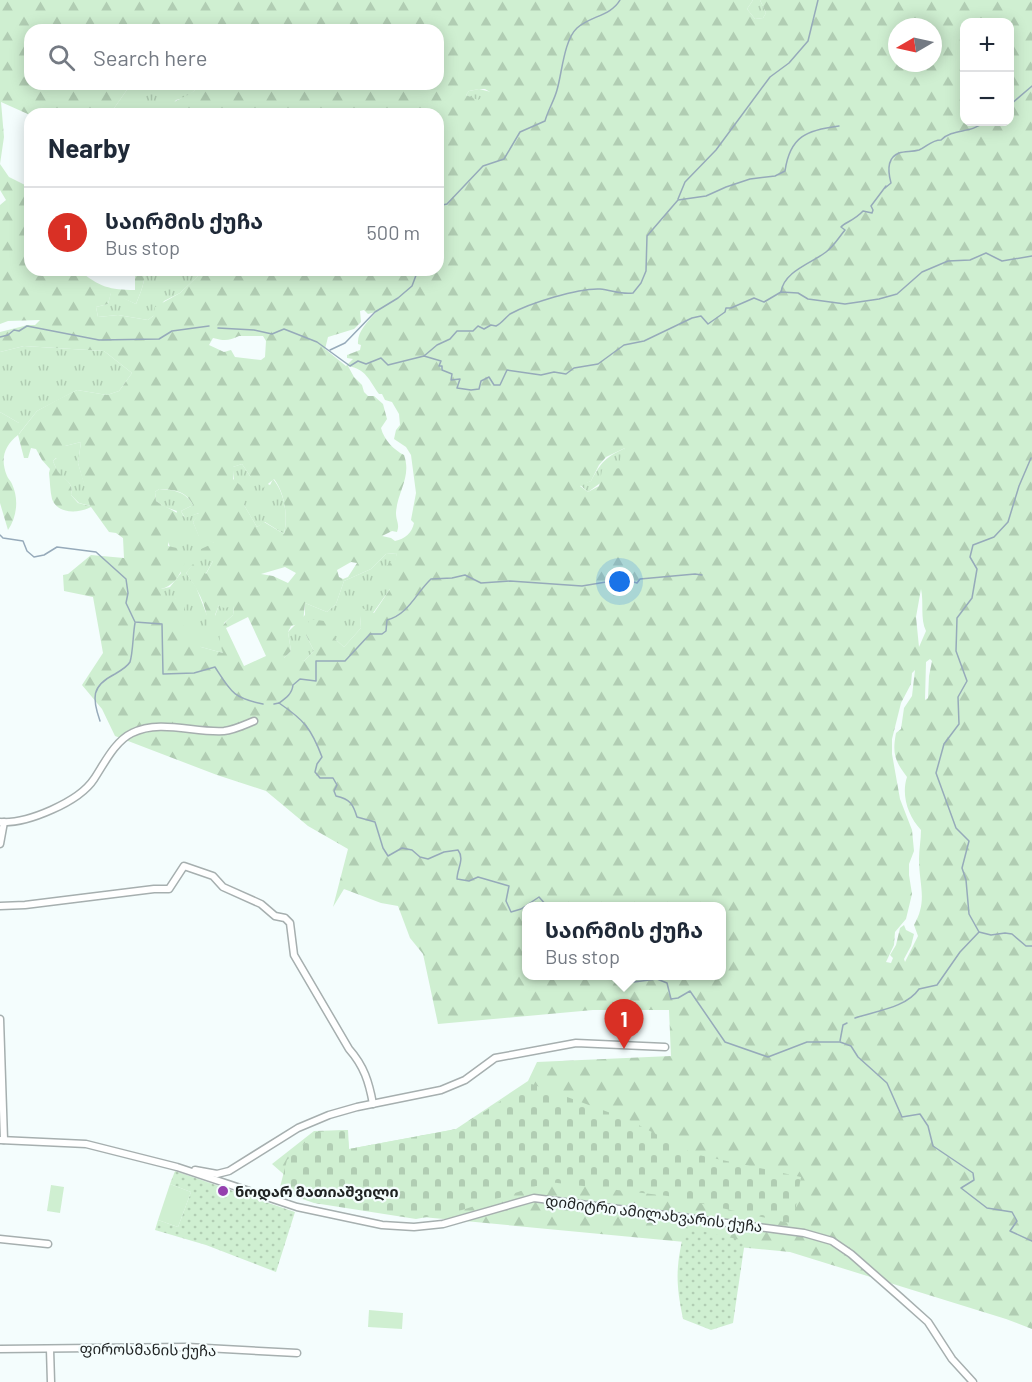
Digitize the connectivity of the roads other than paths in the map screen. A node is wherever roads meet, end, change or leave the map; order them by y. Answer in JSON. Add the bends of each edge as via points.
{"nodes":[{"id":1,"x":254,"y":721,"type":"dead end"},
{"id":2,"x":2,"y":822,"type":"edge"},
{"id":3,"x":0,"y":844,"type":"edge"},
{"id":4,"x":0,"y":906,"type":"edge"},
{"id":5,"x":0,"y":1019,"type":"edge"},
{"id":6,"x":665,"y":1047,"type":"dead end"},
{"id":7,"x":1,"y":1086,"type":"edge"},
{"id":8,"x":373,"y":1104,"type":"junction"},
{"id":9,"x":2,"y":1140,"type":"edge"},
{"id":10,"x":177,"y":1167,"type":"junction"},
{"id":11,"x":0,"y":1239,"type":"edge"},
{"id":12,"x":48,"y":1244,"type":"dead end"},
{"id":13,"x":0,"y":1349,"type":"edge"},
{"id":14,"x":50,"y":1349,"type":"junction"},
{"id":15,"x":297,"y":1353,"type":"dead end"},
{"id":16,"x":51,"y":1382,"type":"edge"},
{"id":17,"x":973,"y":1382,"type":"edge"}],
"edges":[{"from":1,"to":2,"type":"street","via":[[226,731],[163,727],[132,733],[94,780],[70,801],[20,820]]},
{"from":2,"to":3,"type":"street"},
{"from":4,"to":8,"type":"street","via":[[169,889],[184,866],[213,876],[223,887],[290,922],[294,955],[360,1061]]},
{"from":5,"to":7,"type":"street"},
{"from":6,"to":8,"type":"street","via":[[576,1043],[513,1053],[495,1058],[465,1080],[441,1090]]},
{"from":7,"to":9,"type":"street"},
{"from":8,"to":10,"type":"street","via":[[298,1128],[224,1173]]},
{"from":9,"to":10,"type":"street","name":"დიმიტრი ამილახვარის ქუჩა","via":[[86,1144]]},
{"from":10,"to":17,"type":"street","name":"დიმიტრი ამილახვარის ქუჩა","via":[[297,1208],[382,1225],[443,1224],[534,1198],[804,1233],[832,1241],[851,1254],[928,1323]]},
{"from":11,"to":12,"type":"street"},
{"from":13,"to":14,"type":"street","name":"ფიროსმანის ქუჩა"},
{"from":14,"to":15,"type":"street","name":"ფიროსმანის ქუჩა","via":[[187,1347]]},
{"from":14,"to":16,"type":"street"}]}
